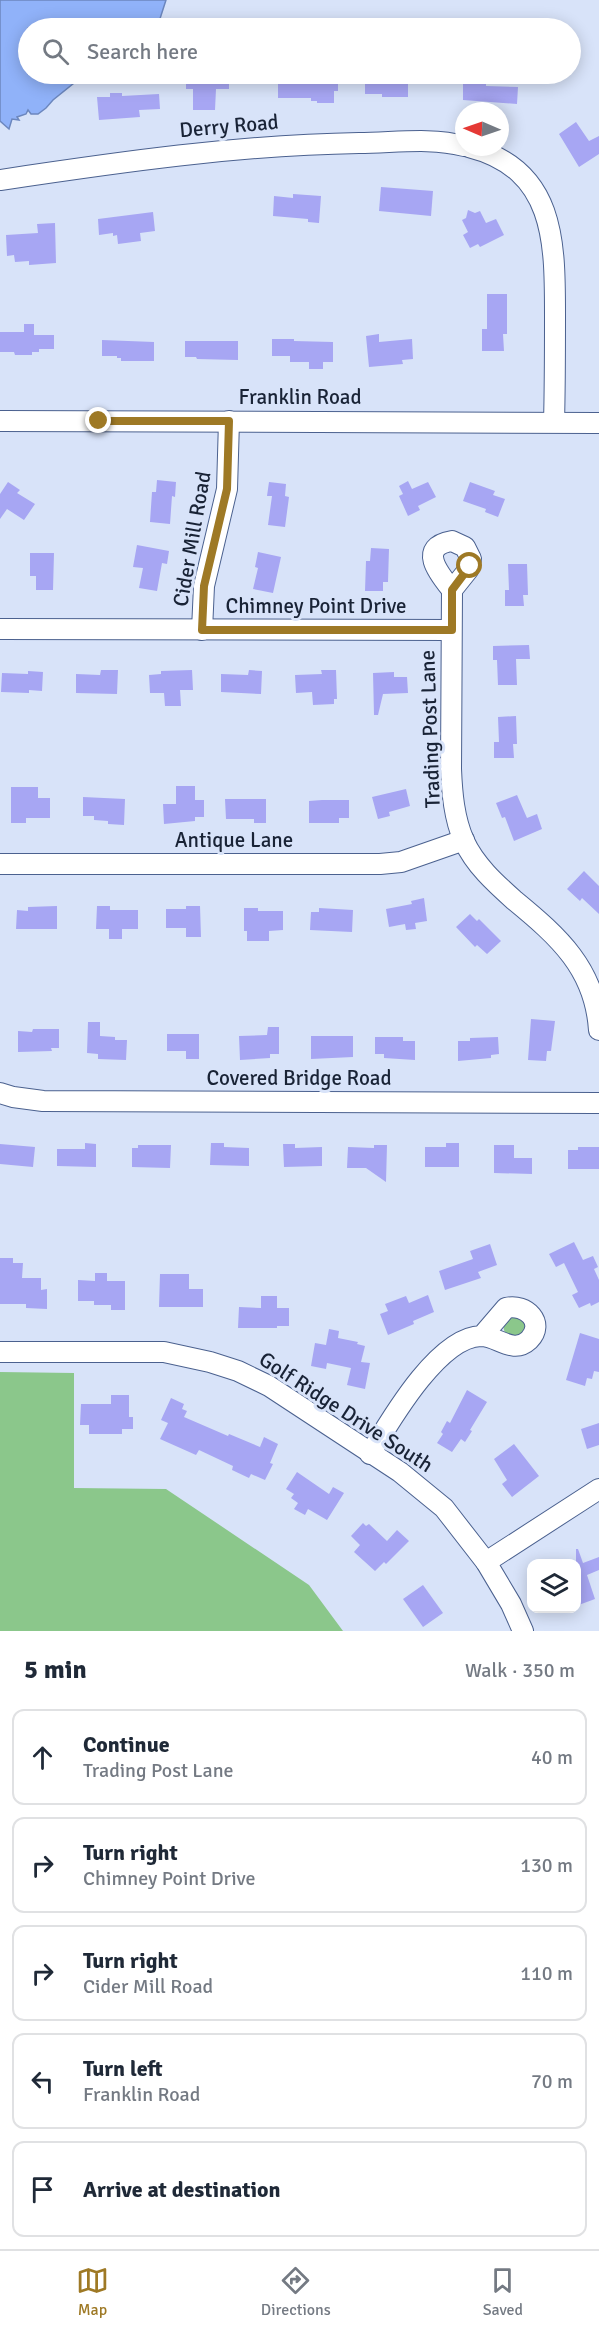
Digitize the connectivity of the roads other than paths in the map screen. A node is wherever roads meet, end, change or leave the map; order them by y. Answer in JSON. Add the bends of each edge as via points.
{"nodes":[{"id":1,"x":455,"y":145,"type":"edge"},
{"id":2,"x":494,"y":156,"type":"edge"},
{"id":3,"x":0,"y":180,"type":"edge"},
{"id":4,"x":0,"y":421,"type":"edge"},
{"id":5,"x":229,"y":421,"type":"junction"},
{"id":6,"x":554,"y":422,"type":"junction"},
{"id":7,"x":599,"y":423,"type":"edge"},
{"id":8,"x":452,"y":590,"type":"dead end"},
{"id":9,"x":0,"y":629,"type":"edge"},
{"id":10,"x":202,"y":630,"type":"junction"},
{"id":11,"x":452,"y":630,"type":"junction"},
{"id":12,"x":464,"y":840,"type":"junction"},
{"id":13,"x":0,"y":864,"type":"edge"},
{"id":14,"x":599,"y":1030,"type":"edge"},
{"id":15,"x":0,"y":1093,"type":"edge"},
{"id":16,"x":599,"y":1103,"type":"edge"},
{"id":17,"x":482,"y":1336,"type":"dead end"},
{"id":18,"x":0,"y":1352,"type":"edge"},
{"id":19,"x":370,"y":1454,"type":"junction"},
{"id":20,"x":599,"y":1489,"type":"edge"},
{"id":21,"x":486,"y":1562,"type":"junction"},
{"id":22,"x":523,"y":1631,"type":"edge"}],
"edges":[{"from":1,"to":3,"type":"street","name":"Derry Road","via":[[428,142],[257,147]]},
{"from":2,"to":6,"type":"street","via":[[512,165],[533,189],[546,213],[555,264]]},
{"from":4,"to":5,"type":"street","name":"Franklin Road"},
{"from":5,"to":6,"type":"street","name":"Franklin Road"},
{"from":5,"to":10,"type":"street","name":"Cider Mill Road","via":[[227,489],[204,586]]},
{"from":6,"to":7,"type":"street","name":"Franklin Road"},
{"from":8,"to":11,"type":"street","name":"Trading Post Lane"},
{"from":9,"to":10,"type":"street","name":"Chimney Point Drive"},
{"from":10,"to":11,"type":"street","name":"Chimney Point Drive"},
{"from":11,"to":12,"type":"street","name":"Trading Post Lane","via":[[452,796]]},
{"from":12,"to":13,"type":"street","name":"Antique Lane","via":[[401,862],[380,864]]},
{"from":12,"to":14,"type":"street","name":"Trading Post Lane","via":[[486,874],[573,955],[591,989]]},
{"from":15,"to":16,"type":"street","name":"Covered Bridge Road","via":[[43,1101]]},
{"from":17,"to":19,"type":"street","via":[[454,1348],[425,1373]]},
{"from":18,"to":19,"type":"street","name":"Golf Ridge Drive South","via":[[164,1352],[210,1362],[269,1386]]},
{"from":19,"to":21,"type":"street","name":"Golf Ridge Drive South","via":[[426,1491]]},
{"from":20,"to":21,"type":"street"},
{"from":21,"to":22,"type":"street","name":"Golf Ridge Drive South"}]}
